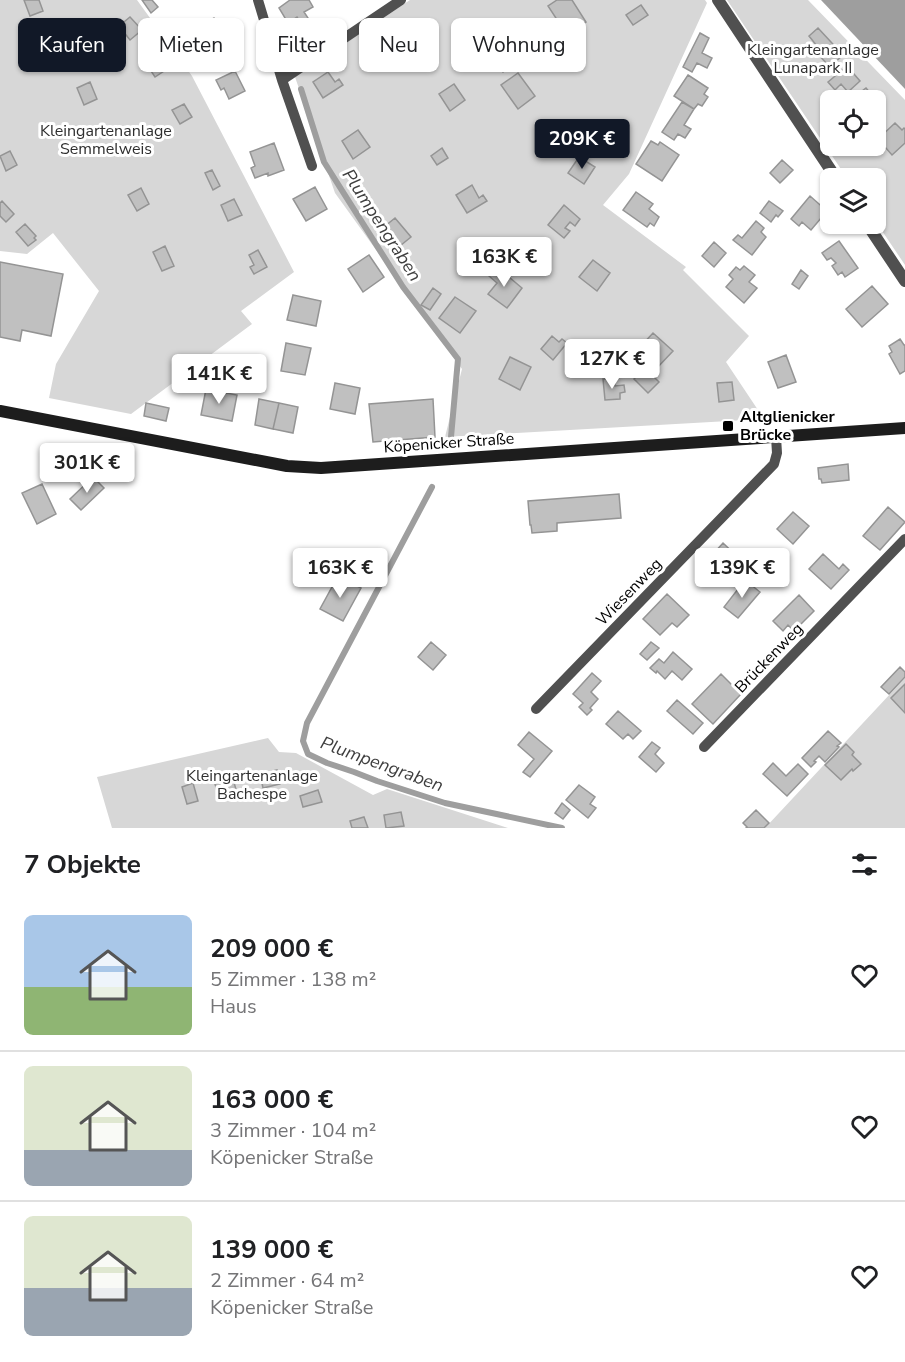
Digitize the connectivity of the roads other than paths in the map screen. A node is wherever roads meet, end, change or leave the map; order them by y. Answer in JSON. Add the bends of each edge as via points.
{"nodes":[{"id":1,"x":258,"y":0,"type":"edge"},
{"id":2,"x":401,"y":0,"type":"edge"},
{"id":3,"x":718,"y":0,"type":"edge"},
{"id":4,"x":282,"y":80,"type":"junction"},
{"id":5,"x":312,"y":166,"type":"dead end"},
{"id":6,"x":829,"y":168,"type":"edge"},
{"id":7,"x":874,"y":234,"type":"edge"},
{"id":8,"x":905,"y":281,"type":"edge"},
{"id":9,"x":0,"y":411,"type":"edge"},
{"id":10,"x":905,"y":428,"type":"edge"},
{"id":11,"x":776,"y":437,"type":"junction"},
{"id":12,"x":905,"y":539,"type":"edge"},
{"id":13,"x":536,"y":708,"type":"dead end"},
{"id":14,"x":704,"y":747,"type":"dead end"}],
"edges":[{"from":1,"to":4,"type":"lane"},
{"from":2,"to":4,"type":"lane"},
{"from":3,"to":6,"type":"street"},
{"from":4,"to":5,"type":"lane"},
{"from":7,"to":8,"type":"street"},
{"from":9,"to":11,"type":"main road","name":"Köpenicker Straße","via":[[287,466],[321,468]]},
{"from":10,"to":11,"type":"main road","name":"Köpenicker Straße"},
{"from":11,"to":13,"type":"lane","name":"Wiesenweg","via":[[774,464]]},
{"from":12,"to":14,"type":"lane","name":"Brückenweg"}]}
